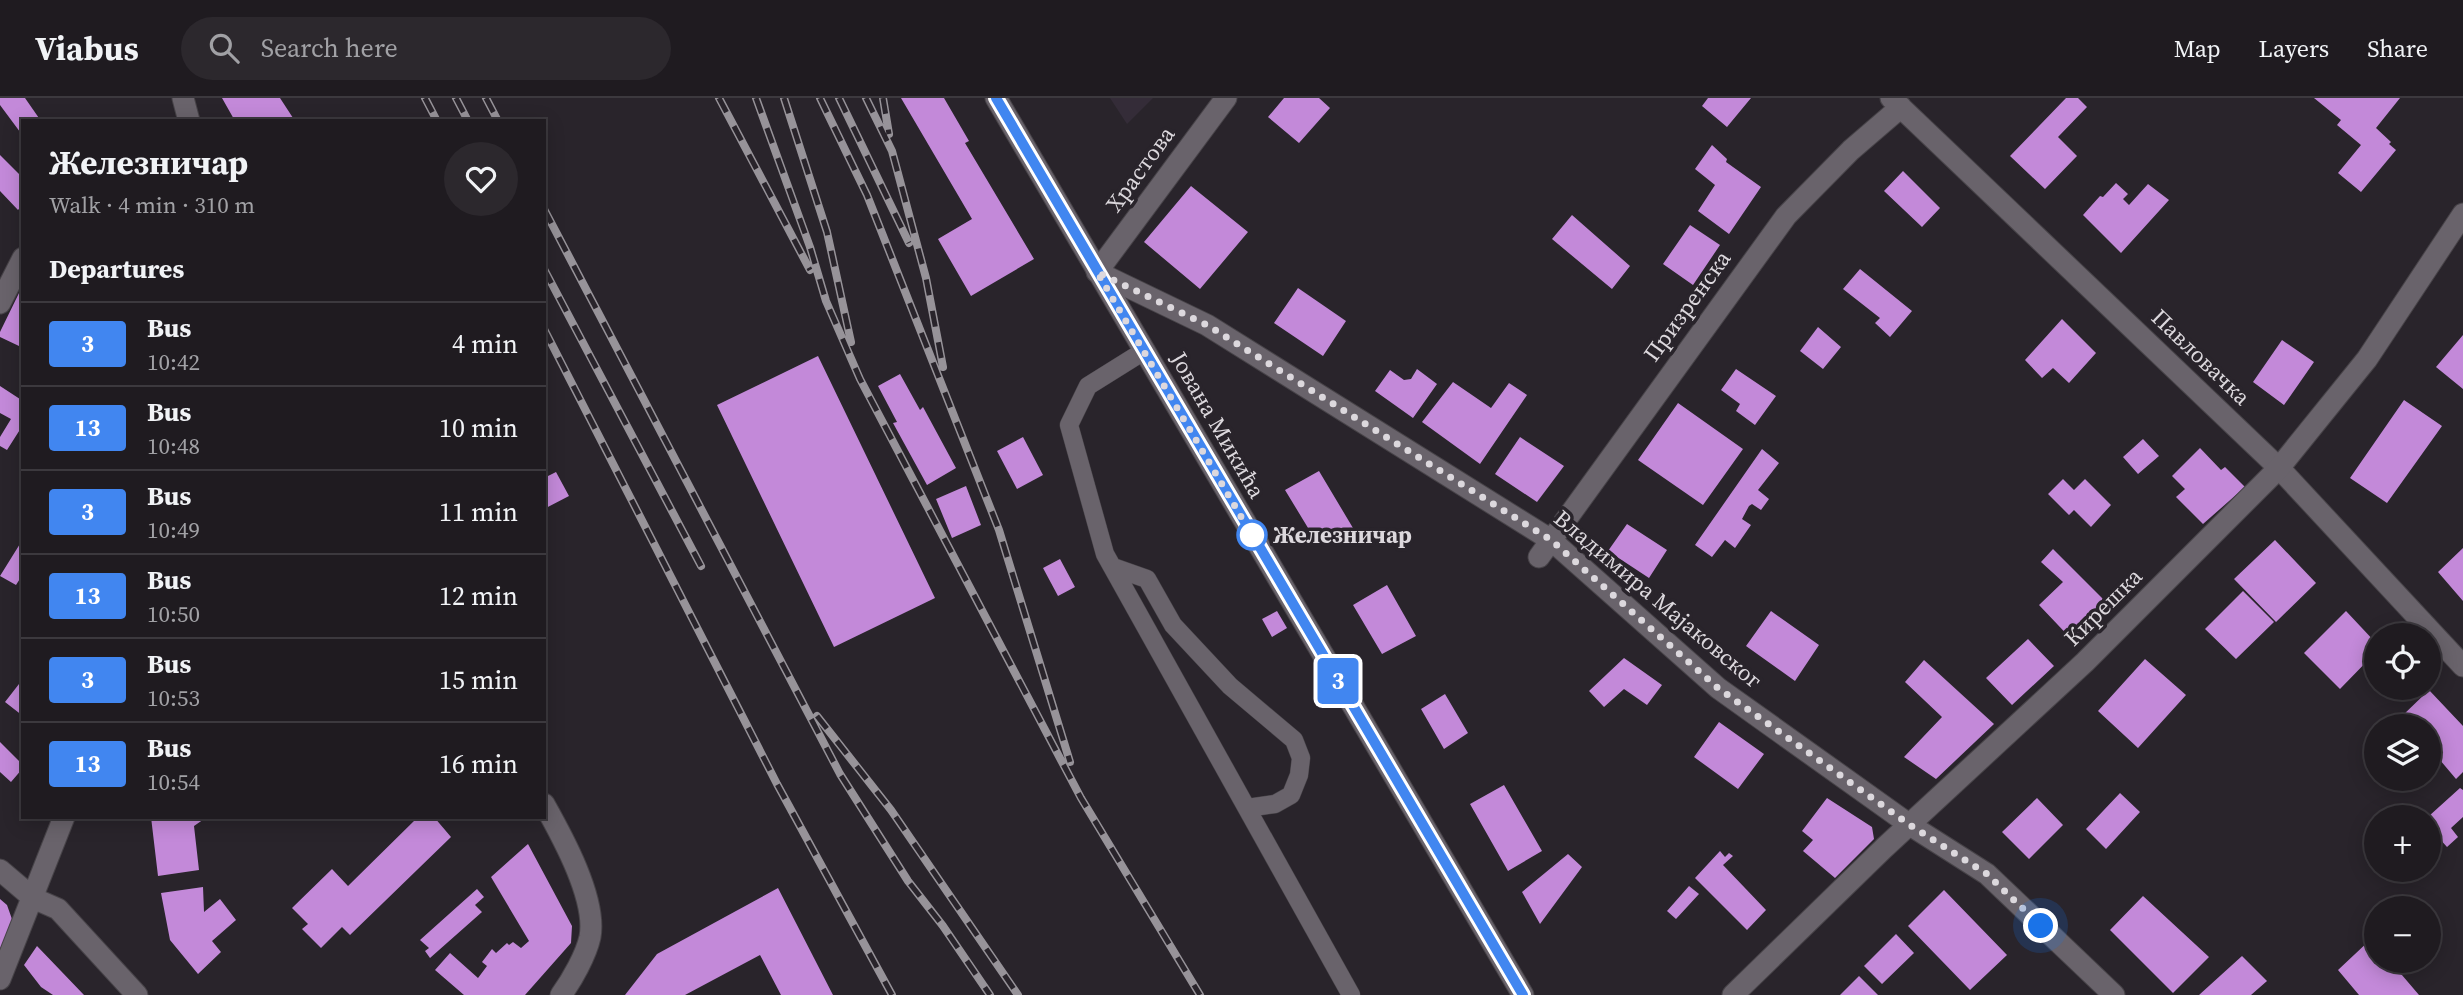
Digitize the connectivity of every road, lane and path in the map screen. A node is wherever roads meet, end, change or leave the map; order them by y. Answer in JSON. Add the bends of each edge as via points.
{"nodes":[{"id":1,"x":183,"y":98,"type":"edge"},
{"id":2,"x":996,"y":98,"type":"edge"},
{"id":3,"x":1226,"y":98,"type":"edge"},
{"id":4,"x":1896,"y":103,"type":"edge"},
{"id":5,"x":188,"y":119,"type":"edge"},
{"id":6,"x":2463,"y":214,"type":"edge"},
{"id":7,"x":21,"y":262,"type":"edge"},
{"id":8,"x":1097,"y":272,"type":"junction"},
{"id":9,"x":0,"y":303,"type":"edge"},
{"id":10,"x":1144,"y":351,"type":"junction"},
{"id":11,"x":2279,"y":468,"type":"junction"},
{"id":12,"x":1545,"y":549,"type":"junction"},
{"id":13,"x":1113,"y":567,"type":"junction"},
{"id":14,"x":2463,"y":666,"type":"edge"},
{"id":15,"x":546,"y":808,"type":"edge"},
{"id":16,"x":1247,"y":808,"type":"junction"},
{"id":17,"x":63,"y":819,"type":"edge"},
{"id":18,"x":1910,"y":825,"type":"junction"},
{"id":19,"x":0,"y":870,"type":"edge"},
{"id":20,"x":33,"y":898,"type":"junction"},
{"id":21,"x":0,"y":979,"type":"edge"},
{"id":22,"x":137,"y":995,"type":"edge"},
{"id":23,"x":561,"y":995,"type":"edge"},
{"id":24,"x":1351,"y":995,"type":"edge"},
{"id":25,"x":1523,"y":995,"type":"edge"},
{"id":26,"x":1733,"y":995,"type":"edge"},
{"id":27,"x":2114,"y":995,"type":"edge"}],
"edges":[{"from":1,"to":5,"type":"street"},
{"from":2,"to":8,"type":"street","name":"Јована Микића"},
{"from":3,"to":8,"type":"street","name":"Храстова"},
{"from":4,"to":11,"type":"street","name":"Павловачка"},
{"from":4,"to":12,"type":"street","name":"Призренска","via":[[1786,216]]},
{"from":6,"to":11,"type":"street","name":"Кирешка","via":[[2367,359]]},
{"from":7,"to":9,"type":"street"},
{"from":8,"to":10,"type":"street","name":"Јована Микића"},
{"from":8,"to":12,"type":"street","name":"Владимира Мајаковског","via":[[1207,325]]},
{"from":10,"to":13,"type":"lane","via":[[1088,386],[1069,425],[1105,554]]},
{"from":10,"to":25,"type":"street","name":"Јована Микића"},
{"from":11,"to":14,"type":"street","name":"Павловачка"},
{"from":11,"to":18,"type":"street","name":"Кирешка","via":[[2085,662]]},
{"from":12,"to":18,"type":"street","name":"Владимира Мајаковског","via":[[1718,688]]},
{"from":13,"to":16,"type":"lane"},
{"from":13,"to":16,"type":"lane","via":[[1147,579],[1173,625],[1230,686],[1294,740],[1301,758],[1292,795],[1275,804]]},
{"from":15,"to":23,"type":"street","via":[[572,854],[588,907],[590,936],[572,981]]},
{"from":16,"to":24,"type":"lane"},
{"from":17,"to":20,"type":"street"},
{"from":18,"to":26,"type":"street","name":"Кирешка"},
{"from":18,"to":27,"type":"street","name":"Владимира Мајаковског","via":[[1987,874]]},
{"from":19,"to":20,"type":"street"},
{"from":20,"to":21,"type":"street"},
{"from":20,"to":22,"type":"street","via":[[58,909]]}]}
